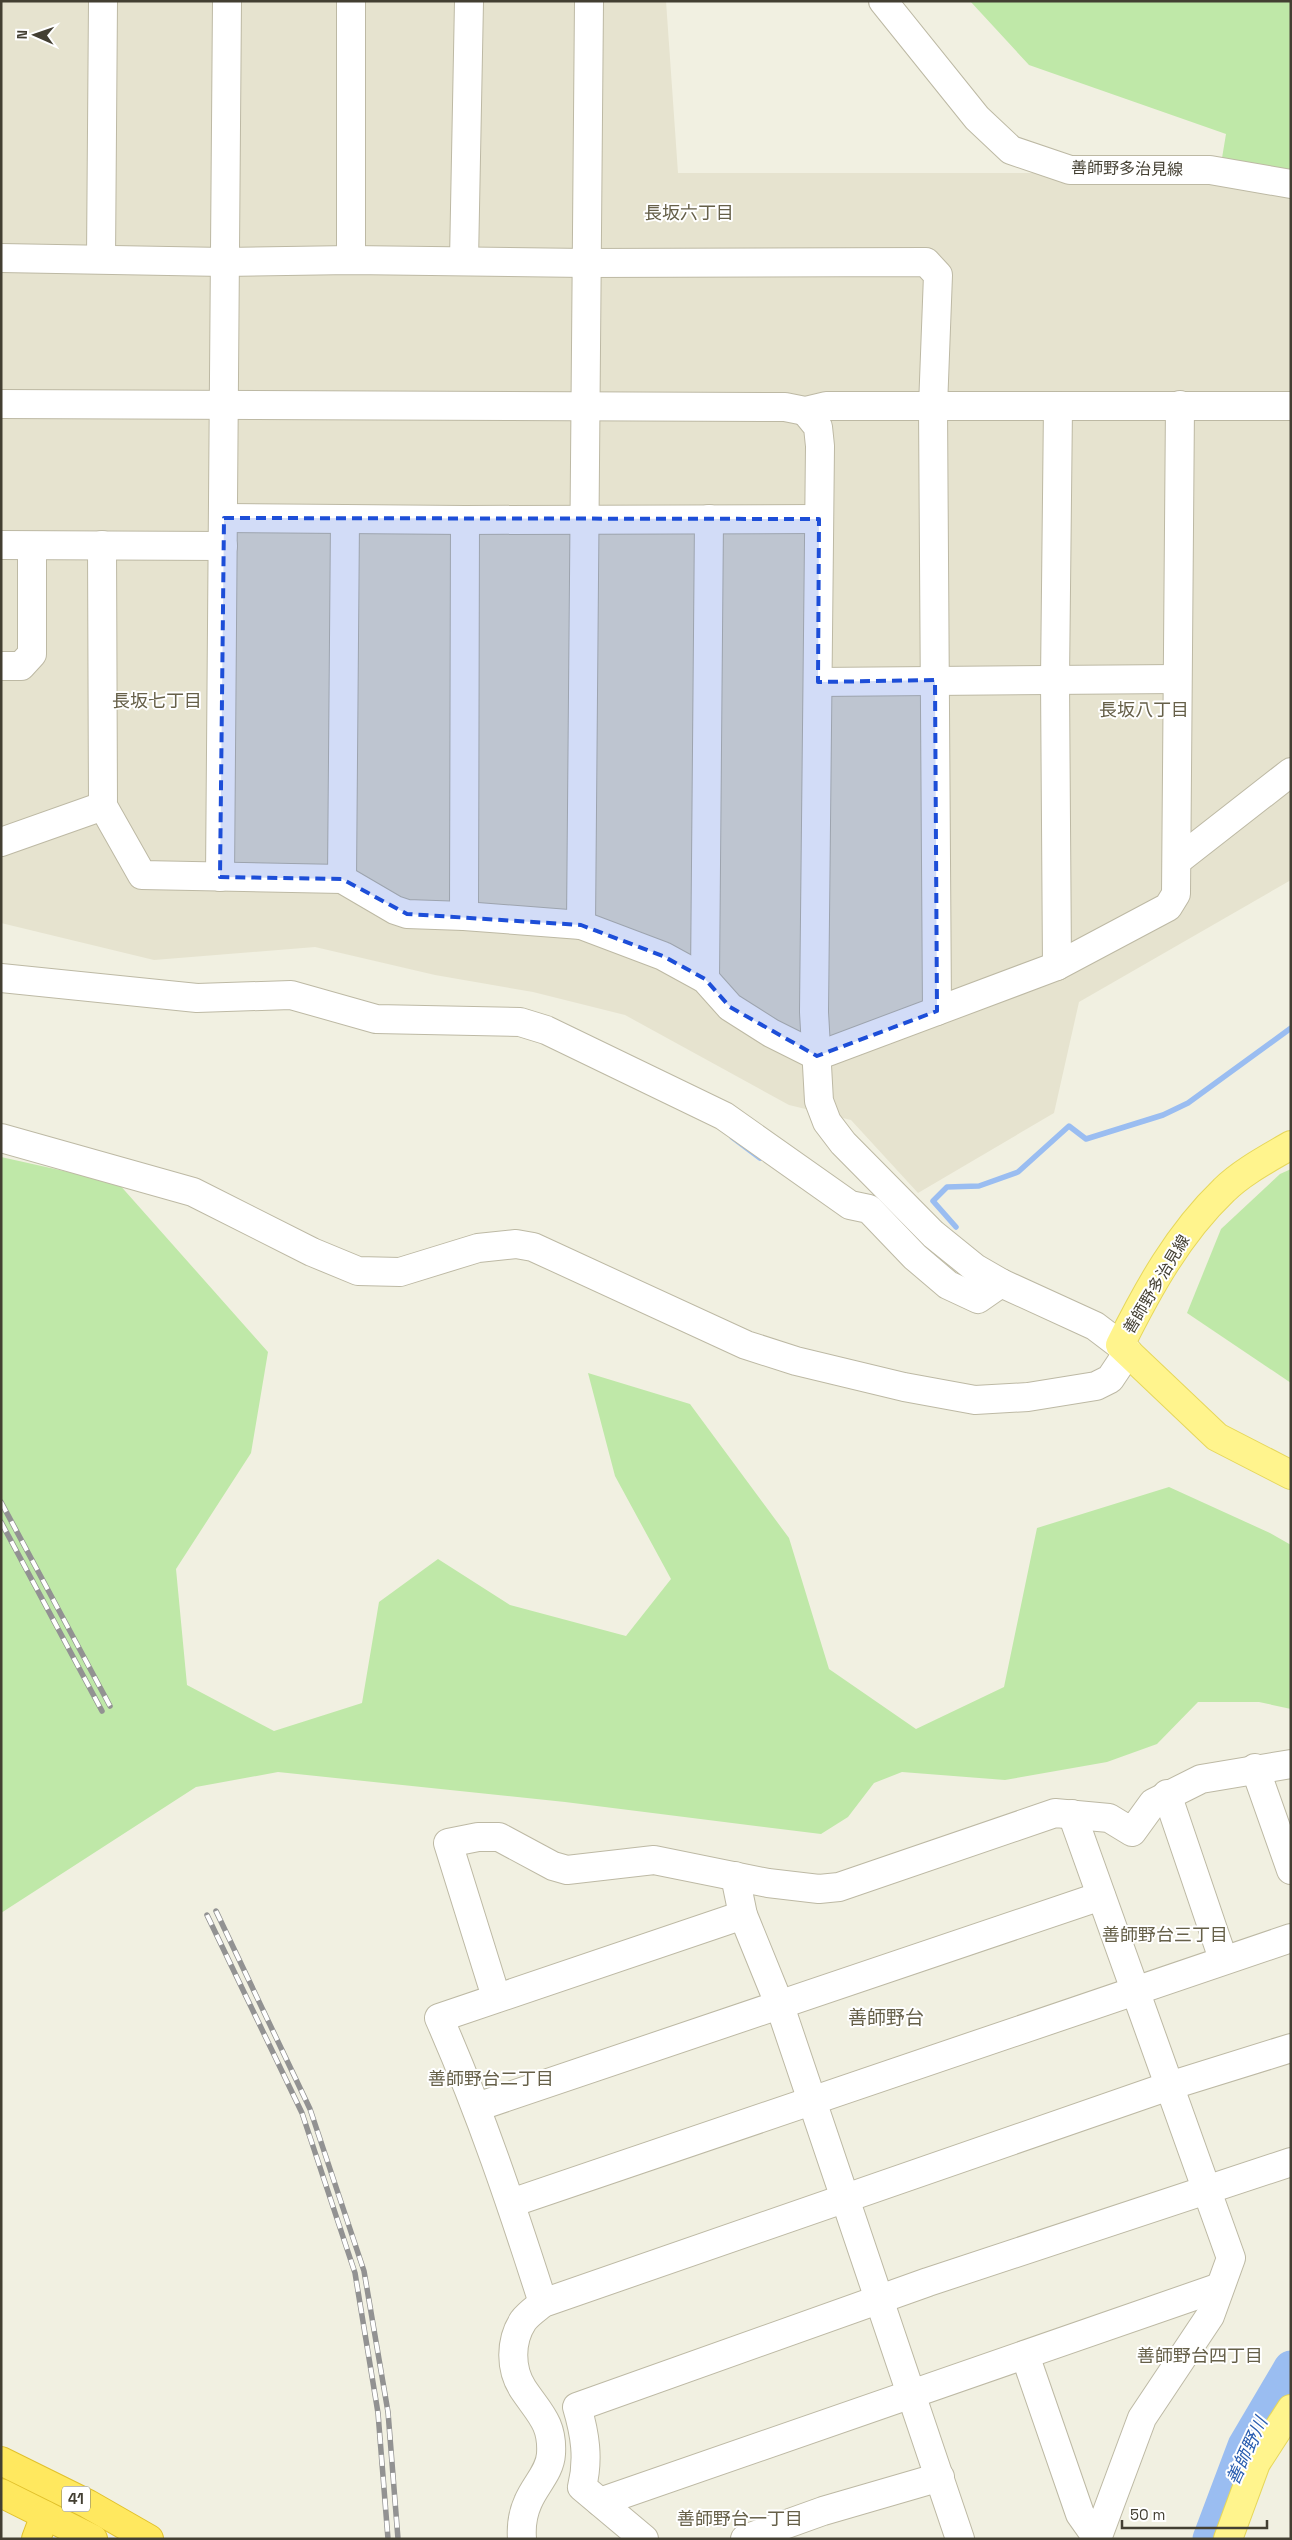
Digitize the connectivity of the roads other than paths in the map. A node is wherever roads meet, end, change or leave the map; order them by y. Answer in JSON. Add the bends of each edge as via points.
{"nodes":[{"id":1,"x":103,"y":1,"type":"edge"},
{"id":2,"x":227,"y":1,"type":"edge"},
{"id":3,"x":350,"y":1,"type":"edge"},
{"id":4,"x":469,"y":1,"type":"edge"},
{"id":5,"x":589,"y":1,"type":"edge"},
{"id":6,"x":883,"y":1,"type":"edge"},
{"id":7,"x":1291,"y":184,"type":"edge"},
{"id":8,"x":1,"y":258,"type":"edge"},
{"id":9,"x":101,"y":259,"type":"junction"},
{"id":10,"x":351,"y":260,"type":"junction"},
{"id":11,"x":464,"y":261,"type":"junction"},
{"id":12,"x":224,"y":262,"type":"junction"},
{"id":13,"x":586,"y":263,"type":"junction"},
{"id":14,"x":1,"y":404,"type":"edge"},
{"id":15,"x":225,"y":405,"type":"junction"},
{"id":16,"x":1180,"y":405,"type":"junction"},
{"id":17,"x":1058,"y":406,"type":"junction"},
{"id":18,"x":1291,"y":406,"type":"edge"},
{"id":19,"x":585,"y":407,"type":"junction"},
{"id":20,"x":934,"y":407,"type":"junction"},
{"id":21,"x":805,"y":411,"type":"junction"},
{"id":22,"x":224,"y":518,"type":"junction"},
{"id":23,"x":586,"y":518,"type":"junction"},
{"id":24,"x":708,"y":518,"type":"junction"},
{"id":25,"x":345,"y":519,"type":"junction"},
{"id":26,"x":819,"y":519,"type":"junction"},
{"id":27,"x":465,"y":520,"type":"junction"},
{"id":28,"x":1,"y":545,"type":"edge"},
{"id":29,"x":102,"y":545,"type":"junction"},
{"id":30,"x":32,"y":546,"type":"junction"},
{"id":31,"x":224,"y":546,"type":"junction"},
{"id":32,"x":1,"y":666,"type":"edge"},
{"id":33,"x":1177,"y":679,"type":"junction"},
{"id":34,"x":935,"y":680,"type":"junction"},
{"id":35,"x":1054,"y":680,"type":"junction"},
{"id":36,"x":818,"y":682,"type":"junction"},
{"id":37,"x":1291,"y":772,"type":"edge"},
{"id":38,"x":103,"y":806,"type":"junction"},
{"id":39,"x":1,"y":842,"type":"edge"},
{"id":40,"x":1178,"y":861,"type":"junction"},
{"id":41,"x":220,"y":877,"type":"junction"},
{"id":42,"x":342,"y":879,"type":"junction"},
{"id":43,"x":464,"y":916,"type":"junction"},
{"id":44,"x":581,"y":925,"type":"junction"},
{"id":45,"x":1057,"y":966,"type":"junction"},
{"id":46,"x":1,"y":978,"type":"edge"},
{"id":47,"x":705,"y":979,"type":"junction"},
{"id":48,"x":937,"y":1010,"type":"junction"},
{"id":49,"x":817,"y":1056,"type":"junction"},
{"id":50,"x":1,"y":1138,"type":"edge"},
{"id":51,"x":1291,"y":1145,"type":"edge"},
{"id":52,"x":1001,"y":1283,"type":"junction"},
{"id":53,"x":1124,"y":1349,"type":"junction"},
{"id":54,"x":1291,"y":1475,"type":"edge"},
{"id":55,"x":1291,"y":1764,"type":"edge"},
{"id":56,"x":1255,"y":1768,"type":"junction"},
{"id":57,"x":1166,"y":1794,"type":"junction"},
{"id":58,"x":1072,"y":1814,"type":"junction"},
{"id":59,"x":1291,"y":1870,"type":"edge"},
{"id":60,"x":735,"y":1876,"type":"junction"},
{"id":61,"x":1101,"y":1896,"type":"junction"},
{"id":62,"x":743,"y":1915,"type":"junction"},
{"id":63,"x":1291,"y":1938,"type":"edge"},
{"id":64,"x":1223,"y":1960,"type":"junction"},
{"id":65,"x":1134,"y":1990,"type":"junction"},
{"id":66,"x":496,"y":1997,"type":"junction"},
{"id":67,"x":780,"y":2006,"type":"junction"},
{"id":68,"x":1291,"y":2048,"type":"edge"},
{"id":69,"x":1169,"y":2086,"type":"junction"},
{"id":70,"x":811,"y":2100,"type":"junction"},
{"id":71,"x":477,"y":2107,"type":"junction"},
{"id":72,"x":1291,"y":2162,"type":"edge"},
{"id":73,"x":1206,"y":2188,"type":"junction"},
{"id":74,"x":846,"y":2199,"type":"junction"},
{"id":75,"x":511,"y":2203,"type":"junction"},
{"id":76,"x":1220,"y":2287,"type":"junction"},
{"id":77,"x":880,"y":2300,"type":"junction"},
{"id":78,"x":543,"y":2303,"type":"junction"},
{"id":79,"x":1026,"y":2355,"type":"junction"},
{"id":80,"x":910,"y":2396,"type":"junction"},
{"id":81,"x":1291,"y":2409,"type":"edge"},
{"id":82,"x":1,"y":2461,"type":"edge"},
{"id":83,"x":940,"y":2477,"type":"junction"},
{"id":84,"x":1,"y":2493,"type":"edge"},
{"id":85,"x":600,"y":2502,"type":"junction"},
{"id":86,"x":41,"y":2527,"type":"edge"},
{"id":87,"x":1097,"y":2538,"type":"edge"},
{"id":88,"x":93,"y":2539,"type":"edge"},
{"id":89,"x":149,"y":2539,"type":"edge"},
{"id":90,"x":522,"y":2539,"type":"edge"},
{"id":91,"x":644,"y":2539,"type":"edge"},
{"id":92,"x":745,"y":2539,"type":"edge"},
{"id":93,"x":960,"y":2539,"type":"edge"},
{"id":94,"x":1228,"y":2539,"type":"edge"}],
"edges":[{"from":1,"to":9,"type":"street"},
{"from":2,"to":12,"type":"street"},
{"from":3,"to":10,"type":"street"},
{"from":4,"to":11,"type":"street"},
{"from":5,"to":13,"type":"street"},
{"from":6,"to":7,"type":"street","name":"善師野多治見線","via":[[977,118],[1011,150],[1070,170],[1210,170]]},
{"from":8,"to":9,"type":"street"},
{"from":9,"to":12,"type":"street"},
{"from":10,"to":11,"type":"street"},
{"from":10,"to":12,"type":"street"},
{"from":11,"to":13,"type":"street"},
{"from":12,"to":15,"type":"street"},
{"from":13,"to":19,"type":"street"},
{"from":13,"to":20,"type":"street","via":[[926,262],[938,275]]},
{"from":14,"to":15,"type":"street"},
{"from":15,"to":19,"type":"street"},
{"from":15,"to":22,"type":"street"},
{"from":16,"to":17,"type":"street"},
{"from":16,"to":18,"type":"street"},
{"from":16,"to":33,"type":"street"},
{"from":17,"to":20,"type":"street"},
{"from":17,"to":35,"type":"street"},
{"from":19,"to":21,"type":"street","via":[[786,408]]},
{"from":19,"to":23,"type":"street"},
{"from":20,"to":21,"type":"street","via":[[826,406]]},
{"from":20,"to":34,"type":"street"},
{"from":21,"to":26,"type":"street","via":[[818,427]]},
{"from":22,"to":25,"type":"street"},
{"from":22,"to":31,"type":"street"},
{"from":23,"to":24,"type":"street"},
{"from":23,"to":27,"type":"street"},
{"from":23,"to":44,"type":"street"},
{"from":24,"to":26,"type":"street"},
{"from":24,"to":47,"type":"street"},
{"from":25,"to":27,"type":"street"},
{"from":25,"to":42,"type":"street"},
{"from":26,"to":36,"type":"street"},
{"from":27,"to":43,"type":"street"},
{"from":28,"to":30,"type":"street"},
{"from":29,"to":30,"type":"street"},
{"from":29,"to":31,"type":"street"},
{"from":29,"to":38,"type":"street"},
{"from":30,"to":32,"type":"street","via":[[32,654],[21,666]]},
{"from":31,"to":41,"type":"street"},
{"from":33,"to":35,"type":"street"},
{"from":33,"to":40,"type":"street"},
{"from":34,"to":35,"type":"street"},
{"from":34,"to":36,"type":"street"},
{"from":34,"to":48,"type":"street"},
{"from":35,"to":45,"type":"street"},
{"from":36,"to":49,"type":"street","via":[[814,1012]]},
{"from":37,"to":40,"type":"street"},
{"from":38,"to":39,"type":"street"},
{"from":38,"to":41,"type":"street","via":[[142,874]]},
{"from":40,"to":45,"type":"street","via":[[1176,894],[1168,908]]},
{"from":41,"to":42,"type":"street"},
{"from":42,"to":43,"type":"street","via":[[395,910],[408,914]]},
{"from":43,"to":44,"type":"street"},
{"from":44,"to":47,"type":"street","via":[[663,956]]},
{"from":45,"to":48,"type":"street"},
{"from":46,"to":52,"type":"street","via":[[197,998],[291,995],[376,1019],[520,1022],[546,1030],[724,1116],[850,1205],[869,1209],[948,1285],[978,1299]]},
{"from":47,"to":49,"type":"street","via":[[730,1006]]},
{"from":48,"to":49,"type":"street"},
{"from":49,"to":52,"type":"street","via":[[819,1101],[827,1122],[844,1143],[946,1246]]},
{"from":50,"to":53,"type":"street","via":[[192,1192],[312,1252],[358,1271],[400,1272],[478,1248],[516,1244],[533,1247],[746,1345],[796,1361],[904,1387],[975,1400],[1096,1386],[1110,1379]]},
{"from":51,"to":53,"type":"main road","name":"善師野多治見線","via":[[1225,1188],[1198,1217],[1177,1243],[1149,1290]]},
{"from":52,"to":53,"type":"street","via":[[1095,1326]]},
{"from":53,"to":54,"type":"main road","name":"善師野多治見線","via":[[1218,1437]]},
{"from":55,"to":56,"type":"street"},
{"from":56,"to":57,"type":"street","via":[[1201,1779]]},
{"from":56,"to":59,"type":"street"},
{"from":57,"to":58,"type":"street","via":[[1153,1803],[1132,1832],[1109,1818]]},
{"from":57,"to":64,"type":"street"},
{"from":58,"to":60,"type":"street","via":[[1055,1813],[839,1887],[819,1889]]},
{"from":58,"to":61,"type":"street"},
{"from":60,"to":62,"type":"street"},
{"from":60,"to":66,"type":"street","via":[[654,1860],[567,1870],[553,1866],[499,1836],[448,1843]]},
{"from":61,"to":65,"type":"street"},
{"from":61,"to":67,"type":"street"},
{"from":62,"to":66,"type":"street"},
{"from":62,"to":67,"type":"street"},
{"from":63,"to":64,"type":"street"},
{"from":64,"to":65,"type":"street"},
{"from":65,"to":69,"type":"street"},
{"from":65,"to":70,"type":"street"},
{"from":66,"to":71,"type":"street","via":[[439,2018]]},
{"from":67,"to":70,"type":"street"},
{"from":67,"to":71,"type":"street"},
{"from":68,"to":69,"type":"street"},
{"from":69,"to":73,"type":"street"},
{"from":69,"to":74,"type":"street"},
{"from":70,"to":74,"type":"street"},
{"from":70,"to":75,"type":"street"},
{"from":71,"to":75,"type":"street"},
{"from":72,"to":73,"type":"street"},
{"from":73,"to":76,"type":"street","via":[[1231,2258]]},
{"from":73,"to":77,"type":"street"},
{"from":74,"to":77,"type":"street"},
{"from":74,"to":78,"type":"street"},
{"from":75,"to":78,"type":"street"},
{"from":76,"to":79,"type":"street"},
{"from":76,"to":87,"type":"street","via":[[1210,2316],[1142,2418]]},
{"from":77,"to":80,"type":"street"},
{"from":77,"to":85,"type":"street","via":[[577,2407],[586,2450],[582,2487]]},
{"from":78,"to":90,"type":"street","via":[[524,2320],[514,2340],[516,2374],[551,2434],[551,2456],[542,2480],[528,2501],[521,2526]]},
{"from":79,"to":80,"type":"street"},
{"from":79,"to":87,"type":"street","via":[[1080,2514]]},
{"from":80,"to":83,"type":"street"},
{"from":80,"to":85,"type":"street"},
{"from":81,"to":94,"type":"main road","via":[[1256,2463]]},
{"from":82,"to":89,"type":"highway","number":"41","via":[[88,2504]]},
{"from":83,"to":92,"type":"street","via":[[823,2511]]},
{"from":83,"to":93,"type":"street"},
{"from":84,"to":86,"type":"highway","number":"41"},
{"from":85,"to":91,"type":"street"},
{"from":86,"to":88,"type":"highway","number":"41"}]}
